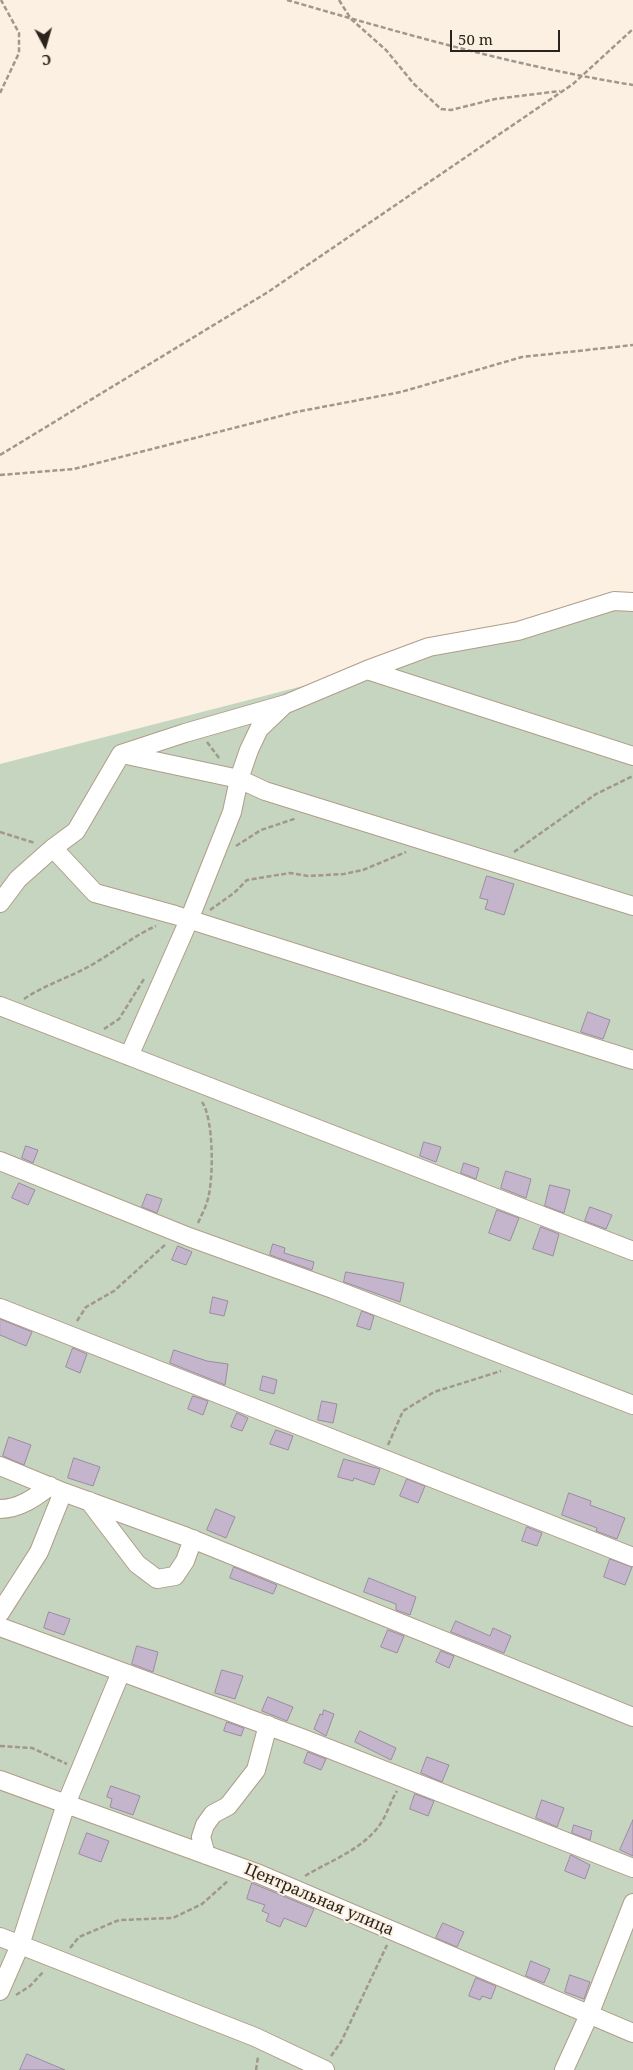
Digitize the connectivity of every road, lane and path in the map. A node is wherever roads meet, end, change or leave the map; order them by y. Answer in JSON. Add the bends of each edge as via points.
{"nodes":[{"id":1,"x":1,"y":0,"type":"edge"},
{"id":2,"x":287,"y":0,"type":"edge"},
{"id":3,"x":339,"y":0,"type":"edge"},
{"id":4,"x":351,"y":18,"type":"junction"},
{"id":5,"x":633,"y":29,"type":"edge"},
{"id":6,"x":580,"y":76,"type":"junction"},
{"id":7,"x":633,"y":85,"type":"edge"},
{"id":8,"x":562,"y":91,"type":"junction"},
{"id":9,"x":0,"y":93,"type":"edge"},
{"id":10,"x":633,"y":345,"type":"edge"},
{"id":11,"x":0,"y":455,"type":"edge"},
{"id":12,"x":0,"y":475,"type":"edge"},
{"id":13,"x":633,"y":602,"type":"edge"},
{"id":14,"x":367,"y":670,"type":"junction"},
{"id":15,"x":286,"y":704,"type":"junction"},
{"id":16,"x":198,"y":729,"type":"junction"},
{"id":17,"x":121,"y":754,"type":"junction"},
{"id":18,"x":633,"y":756,"type":"edge"},
{"id":19,"x":633,"y":776,"type":"edge"},
{"id":20,"x":239,"y":779,"type":"junction"},
{"id":21,"x":299,"y":818,"type":"dead end"},
{"id":22,"x":0,"y":832,"type":"edge"},
{"id":23,"x":421,"y":840,"type":"junction"},
{"id":24,"x":53,"y":848,"type":"junction"},
{"id":25,"x":233,"y":848,"type":"dead end"},
{"id":26,"x":500,"y":865,"type":"junction"},
{"id":27,"x":0,"y":903,"type":"edge"},
{"id":28,"x":633,"y":906,"type":"edge"},
{"id":29,"x":182,"y":918,"type":"junction"},
{"id":30,"x":149,"y":971,"type":"dead end"},
{"id":31,"x":2,"y":1007,"type":"edge"},
{"id":32,"x":77,"y":1036,"type":"junction"},
{"id":33,"x":129,"y":1056,"type":"junction"},
{"id":34,"x":633,"y":1060,"type":"edge"},
{"id":35,"x":200,"y":1099,"type":"dead end"},
{"id":36,"x":0,"y":1161,"type":"edge"},
{"id":37,"x":182,"y":1234,"type":"junction"},
{"id":38,"x":633,"y":1252,"type":"edge"},
{"id":39,"x":0,"y":1308,"type":"edge"},
{"id":40,"x":69,"y":1335,"type":"junction"},
{"id":41,"x":519,"y":1362,"type":"junction"},
{"id":42,"x":633,"y":1405,"type":"edge"},
{"id":43,"x":382,"y":1458,"type":"junction"},
{"id":44,"x":0,"y":1466,"type":"edge"},
{"id":45,"x":56,"y":1489,"type":"junction"},
{"id":46,"x":89,"y":1501,"type":"junction"},
{"id":47,"x":0,"y":1508,"type":"edge"},
{"id":48,"x":193,"y":1540,"type":"junction"},
{"id":49,"x":633,"y":1557,"type":"edge"},
{"id":50,"x":0,"y":1613,"type":"edge"},
{"id":51,"x":0,"y":1627,"type":"edge"},
{"id":52,"x":121,"y":1672,"type":"junction"},
{"id":53,"x":633,"y":1716,"type":"edge"},
{"id":54,"x":268,"y":1726,"type":"junction"},
{"id":55,"x":0,"y":1746,"type":"edge"},
{"id":56,"x":80,"y":1770,"type":"junction"},
{"id":57,"x":0,"y":1780,"type":"edge"},
{"id":58,"x":410,"y":1780,"type":"junction"},
{"id":59,"x":66,"y":1804,"type":"junction"},
{"id":60,"x":206,"y":1855,"type":"junction"},
{"id":61,"x":243,"y":1868,"type":"junction"},
{"id":62,"x":633,"y":1868,"type":"edge"},
{"id":63,"x":286,"y":1885,"type":"junction"},
{"id":64,"x":633,"y":1903,"type":"edge"},
{"id":65,"x":390,"y":1930,"type":"junction"},
{"id":66,"x":0,"y":1937,"type":"edge"},
{"id":67,"x":20,"y":1945,"type":"junction"},
{"id":68,"x":59,"y":1962,"type":"junction"},
{"id":69,"x":5,"y":1994,"type":"edge"},
{"id":70,"x":589,"y":2015,"type":"junction"},
{"id":71,"x":633,"y":2033,"type":"edge"},
{"id":72,"x":323,"y":2069,"type":"edge"},
{"id":73,"x":564,"y":2070,"type":"edge"}],
"edges":[{"from":1,"to":9,"type":"path","via":[[19,33],[20,53]]},
{"from":2,"to":4,"type":"path"},
{"from":3,"to":4,"type":"path"},
{"from":4,"to":6,"type":"path","via":[[457,49]]},
{"from":4,"to":8,"type":"path","via":[[441,109],[451,110],[495,98]]},
{"from":5,"to":6,"type":"path"},
{"from":6,"to":7,"type":"path"},
{"from":6,"to":8,"type":"path"},
{"from":8,"to":11,"type":"path","via":[[268,292]]},
{"from":10,"to":12,"type":"path","via":[[522,357],[401,392],[296,412],[74,469]]},
{"from":13,"to":14,"type":"street","via":[[614,601],[518,631],[429,647]]},
{"from":14,"to":15,"type":"street"},
{"from":14,"to":18,"type":"street"},
{"from":15,"to":16,"type":"street"},
{"from":15,"to":20,"type":"street","via":[[259,729]]},
{"from":16,"to":17,"type":"street"},
{"from":16,"to":20,"type":"path"},
{"from":17,"to":20,"type":"street"},
{"from":17,"to":24,"type":"street","via":[[76,831]]},
{"from":19,"to":26,"type":"path","via":[[596,794],[525,843]]},
{"from":20,"to":23,"type":"street","via":[[265,792]]},
{"from":20,"to":29,"type":"street","via":[[232,812]]},
{"from":21,"to":25,"type":"path","via":[[261,830]]},
{"from":22,"to":24,"type":"path"},
{"from":23,"to":26,"type":"street"},
{"from":23,"to":29,"type":"path","via":[[397,857],[363,870],[308,876],[290,873],[247,880],[214,908]]},
{"from":24,"to":27,"type":"street","via":[[18,880]]},
{"from":24,"to":29,"type":"street","via":[[95,893]]},
{"from":26,"to":28,"type":"street"},
{"from":29,"to":31,"type":"path","via":[[139,934],[88,968],[39,989],[22,1001]]},
{"from":29,"to":33,"type":"street"},
{"from":29,"to":34,"type":"street"},
{"from":30,"to":32,"type":"path","via":[[119,1019],[98,1034]]},
{"from":31,"to":32,"type":"street"},
{"from":32,"to":33,"type":"street"},
{"from":33,"to":38,"type":"street"},
{"from":35,"to":37,"type":"path","via":[[205,1106],[211,1132],[208,1200],[198,1224]]},
{"from":36,"to":37,"type":"street"},
{"from":37,"to":40,"type":"path","via":[[114,1291],[86,1307]]},
{"from":37,"to":41,"type":"street"},
{"from":39,"to":40,"type":"street"},
{"from":40,"to":43,"type":"street"},
{"from":41,"to":42,"type":"street"},
{"from":41,"to":43,"type":"path","via":[[496,1373],[434,1392],[403,1411]]},
{"from":43,"to":49,"type":"street"},
{"from":44,"to":45,"type":"street"},
{"from":45,"to":46,"type":"street"},
{"from":45,"to":47,"type":"street","via":[[6,1509]]},
{"from":45,"to":50,"type":"street","via":[[40,1552]]},
{"from":46,"to":48,"type":"street"},
{"from":46,"to":48,"type":"street","via":[[137,1564],[157,1579],[175,1576]]},
{"from":48,"to":53,"type":"street"},
{"from":51,"to":52,"type":"street"},
{"from":52,"to":54,"type":"street"},
{"from":52,"to":56,"type":"street"},
{"from":54,"to":58,"type":"street"},
{"from":54,"to":60,"type":"street","via":[[256,1770],[228,1806],[213,1814],[205,1825],[201,1836]]},
{"from":55,"to":56,"type":"path","via":[[32,1748]]},
{"from":56,"to":59,"type":"street"},
{"from":57,"to":59,"type":"street","name":"Центральная улица"},
{"from":58,"to":62,"type":"street"},
{"from":58,"to":63,"type":"path","via":[[395,1792],[385,1816],[367,1839],[352,1851]]},
{"from":59,"to":60,"type":"street","name":"Центральная улица"},
{"from":59,"to":67,"type":"street"},
{"from":60,"to":61,"type":"street","name":"Центральная улица"},
{"from":61,"to":63,"type":"street","name":"Центральная улица"},
{"from":61,"to":68,"type":"path","via":[[202,1904],[173,1918],[119,1920],[79,1937]]},
{"from":63,"to":65,"type":"street","name":"Центральная улица"},
{"from":64,"to":70,"type":"street"},
{"from":65,"to":70,"type":"street","name":"Центральная улица"},
{"from":65,"to":72,"type":"path","via":[[388,1943],[366,1993]]},
{"from":66,"to":67,"type":"street"},
{"from":67,"to":68,"type":"street"},
{"from":67,"to":69,"type":"street"},
{"from":68,"to":69,"type":"path","via":[[49,1966],[30,1986]]},
{"from":68,"to":72,"type":"street","via":[[256,2037]]},
{"from":70,"to":71,"type":"street","name":"Центральная улица"},
{"from":70,"to":73,"type":"street"}]}
